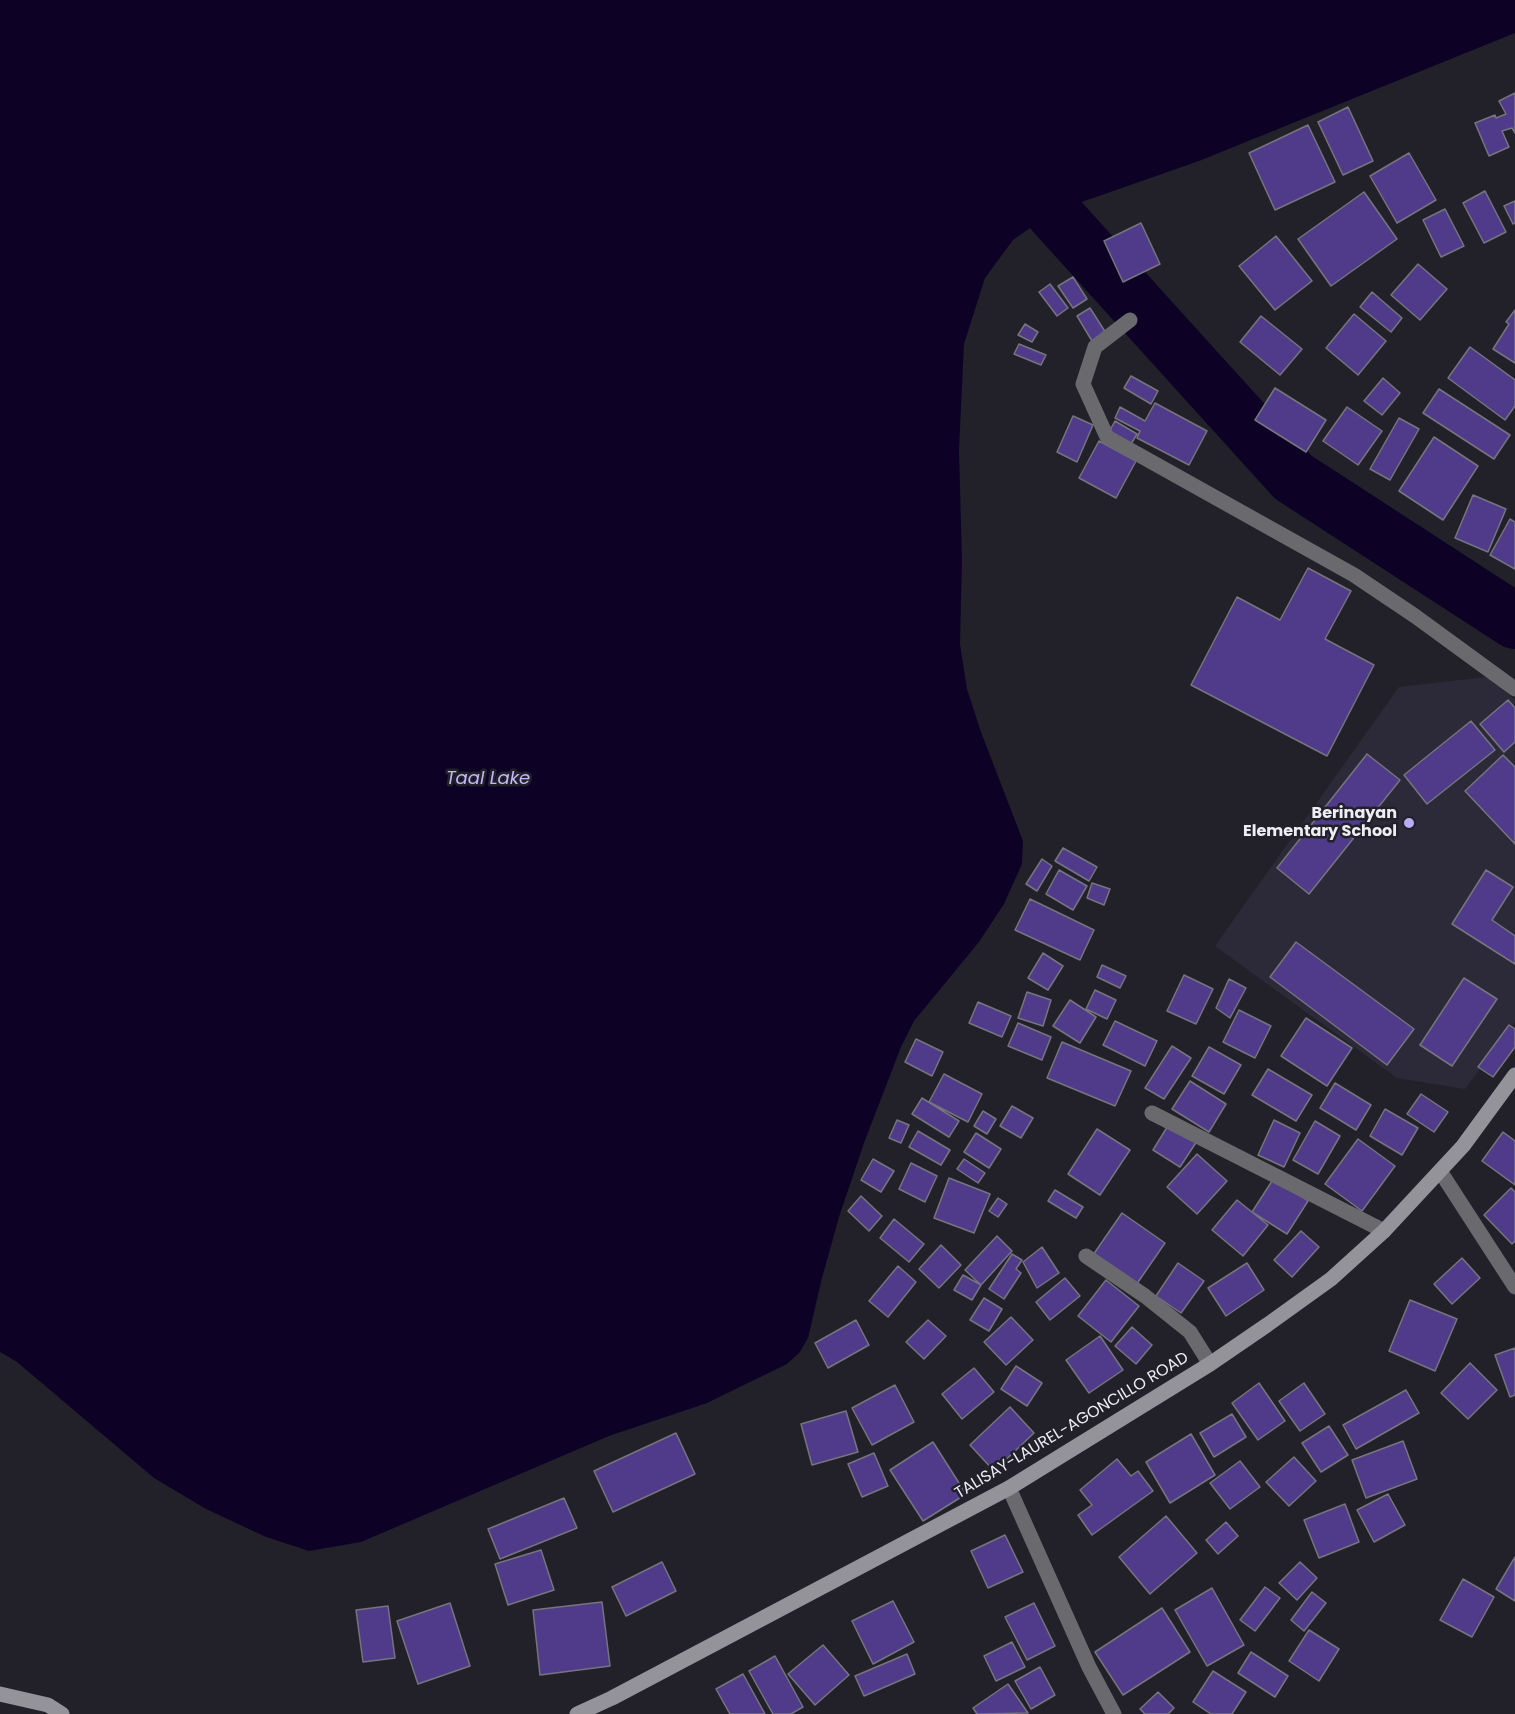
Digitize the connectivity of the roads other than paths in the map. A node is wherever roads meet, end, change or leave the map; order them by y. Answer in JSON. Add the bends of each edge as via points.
{"nodes":[{"id":1,"x":1130,"y":320,"type":"dead end"},
{"id":2,"x":1515,"y":689,"type":"edge"},
{"id":3,"x":1515,"y":1075,"type":"edge"},
{"id":4,"x":1152,"y":1113,"type":"dead end"},
{"id":5,"x":1440,"y":1171,"type":"junction"},
{"id":6,"x":1384,"y":1231,"type":"junction"},
{"id":7,"x":1086,"y":1256,"type":"dead end"},
{"id":8,"x":1515,"y":1287,"type":"edge"},
{"id":9,"x":1210,"y":1364,"type":"junction"},
{"id":10,"x":1009,"y":1488,"type":"junction"},
{"id":11,"x":0,"y":1694,"type":"edge"},
{"id":12,"x":62,"y":1714,"type":"edge"},
{"id":13,"x":577,"y":1714,"type":"edge"},
{"id":14,"x":1114,"y":1714,"type":"edge"}],
"edges":[{"from":1,"to":2,"type":"street","via":[[1095,347],[1083,384],[1107,438],[1354,575]]},
{"from":3,"to":5,"type":"main road","name":"TALISAY-LAUREL-AGONCILLO ROAD"},
{"from":4,"to":6,"type":"street"},
{"from":5,"to":6,"type":"main road","name":"TALISAY-LAUREL-AGONCILLO ROAD"},
{"from":5,"to":8,"type":"street"},
{"from":6,"to":9,"type":"main road","name":"TALISAY-LAUREL-AGONCILLO ROAD","via":[[1331,1279]]},
{"from":7,"to":9,"type":"street","via":[[1190,1332]]},
{"from":9,"to":10,"type":"main road","name":"TALISAY-LAUREL-AGONCILLO ROAD"},
{"from":10,"to":13,"type":"main road","name":"TALISAY-LAUREL-AGONCILLO ROAD"},
{"from":10,"to":14,"type":"street"},
{"from":11,"to":12,"type":"main road","via":[[48,1705]]}]}
